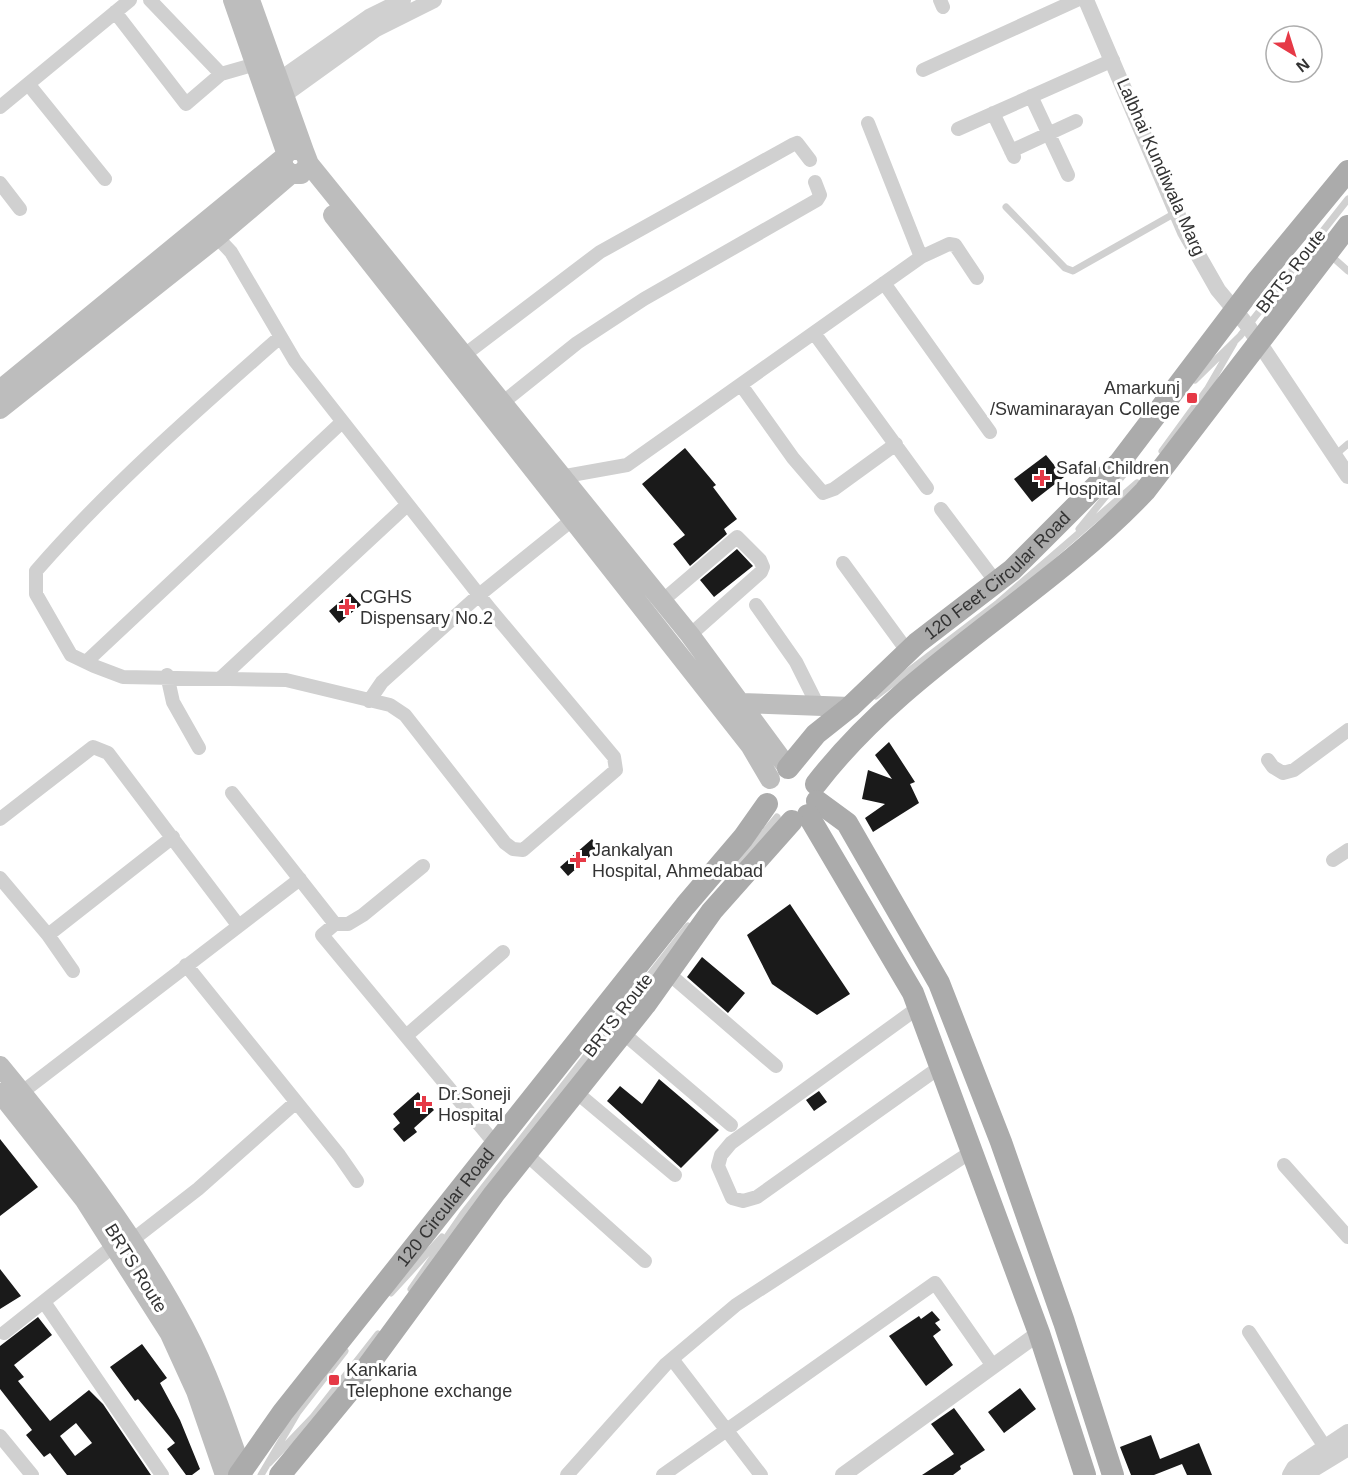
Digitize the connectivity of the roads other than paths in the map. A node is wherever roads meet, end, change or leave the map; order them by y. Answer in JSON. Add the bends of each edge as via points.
{"nodes":[{"id":1,"x":130,"y":0,"type":"edge"},
{"id":2,"x":150,"y":0,"type":"edge"},
{"id":3,"x":233,"y":0,"type":"edge"},
{"id":4,"x":250,"y":0,"type":"edge"},
{"id":5,"x":403,"y":0,"type":"edge"},
{"id":6,"x":434,"y":0,"type":"edge"},
{"id":7,"x":1077,"y":0,"type":"edge"},
{"id":8,"x":1086,"y":0,"type":"edge"},
{"id":9,"x":115,"y":12,"type":"junction"},
{"id":10,"x":373,"y":23,"type":"junction"},
{"id":11,"x":1113,"y":60,"type":"junction"},
{"id":12,"x":256,"y":64,"type":"junction"},
{"id":13,"x":923,"y":70,"type":"dead end"},
{"id":14,"x":221,"y":74,"type":"junction"},
{"id":15,"x":29,"y":85,"type":"junction"},
{"id":16,"x":274,"y":93,"type":"junction"},
{"id":17,"x":1031,"y":96,"type":"junction"},
{"id":18,"x":0,"y":107,"type":"edge"},
{"id":19,"x":993,"y":113,"type":"junction"},
{"id":20,"x":1077,"y":121,"type":"dead end"},
{"id":21,"x":868,"y":123,"type":"dead end"},
{"id":22,"x":958,"y":129,"type":"dead end"},
{"id":23,"x":1048,"y":133,"type":"junction"},
{"id":24,"x":810,"y":160,"type":"dead end"},
{"id":25,"x":295,"y":162,"type":"junction"},
{"id":26,"x":1348,"y":171,"type":"edge"},
{"id":27,"x":1068,"y":175,"type":"dead end"},
{"id":28,"x":105,"y":179,"type":"dead end"},
{"id":29,"x":815,"y":182,"type":"dead end"},
{"id":30,"x":0,"y":183,"type":"edge"},
{"id":31,"x":1348,"y":199,"type":"edge"},
{"id":32,"x":1006,"y":207,"type":"dead end"},
{"id":33,"x":20,"y":209,"type":"dead end"},
{"id":34,"x":1177,"y":212,"type":"junction"},
{"id":35,"x":1348,"y":226,"type":"edge"},
{"id":36,"x":217,"y":237,"type":"junction"},
{"id":37,"x":1327,"y":253,"type":"junction"},
{"id":38,"x":921,"y":257,"type":"junction"},
{"id":39,"x":1348,"y":271,"type":"edge"},
{"id":40,"x":977,"y":278,"type":"dead end"},
{"id":41,"x":884,"y":282,"type":"junction"},
{"id":42,"x":1248,"y":326,"type":"junction"},
{"id":43,"x":814,"y":333,"type":"junction"},
{"id":44,"x":279,"y":338,"type":"junction"},
{"id":45,"x":1234,"y":343,"type":"junction"},
{"id":46,"x":463,"y":356,"type":"junction"},
{"id":47,"x":741,"y":385,"type":"junction"},
{"id":48,"x":0,"y":390,"type":"edge"},
{"id":49,"x":1187,"y":390,"type":"dead end"},
{"id":50,"x":502,"y":403,"type":"junction"},
{"id":51,"x":0,"y":409,"type":"edge"},
{"id":52,"x":342,"y":422,"type":"junction"},
{"id":53,"x":990,"y":432,"type":"dead end"},
{"id":54,"x":896,"y":444,"type":"junction"},
{"id":55,"x":1348,"y":444,"type":"edge"},
{"id":56,"x":1140,"y":454,"type":"dead end"},
{"id":57,"x":1160,"y":454,"type":"dead end"},
{"id":58,"x":1334,"y":456,"type":"junction"},
{"id":59,"x":1146,"y":472,"type":"dead end"},
{"id":60,"x":1348,"y":476,"type":"edge"},
{"id":61,"x":560,"y":477,"type":"junction"},
{"id":62,"x":927,"y":488,"type":"dead end"},
{"id":63,"x":406,"y":505,"type":"junction"},
{"id":64,"x":941,"y":509,"type":"dead end"},
{"id":65,"x":572,"y":520,"type":"junction"},
{"id":66,"x":1067,"y":544,"type":"junction"},
{"id":67,"x":843,"y":563,"type":"dead end"},
{"id":68,"x":996,"y":582,"type":"junction"},
{"id":69,"x":479,"y":595,"type":"junction"},
{"id":70,"x":662,"y":601,"type":"junction"},
{"id":71,"x":756,"y":605,"type":"dead end"},
{"id":72,"x":690,"y":635,"type":"junction"},
{"id":73,"x":908,"y":652,"type":"junction"},
{"id":74,"x":86,"y":662,"type":"junction"},
{"id":75,"x":167,"y":675,"type":"junction"},
{"id":76,"x":222,"y":677,"type":"junction"},
{"id":77,"x":369,"y":702,"type":"junction"},
{"id":78,"x":741,"y":703,"type":"junction"},
{"id":79,"x":859,"y":705,"type":"junction"},
{"id":80,"x":818,"y":706,"type":"junction"},
{"id":81,"x":1348,"y":730,"type":"edge"},
{"id":82,"x":199,"y":748,"type":"dead end"},
{"id":83,"x":1269,"y":760,"type":"dead end"},
{"id":84,"x":779,"y":774,"type":"junction"},
{"id":85,"x":232,"y":793,"type":"dead end"},
{"id":86,"x":796,"y":807,"type":"junction"},
{"id":87,"x":0,"y":819,"type":"edge"},
{"id":88,"x":172,"y":837,"type":"junction"},
{"id":89,"x":1348,"y":850,"type":"edge"},
{"id":90,"x":1333,"y":860,"type":"dead end"},
{"id":91,"x":423,"y":866,"type":"dead end"},
{"id":92,"x":0,"y":878,"type":"edge"},
{"id":93,"x":300,"y":879,"type":"junction"},
{"id":94,"x":725,"y":881,"type":"dead end"},
{"id":95,"x":694,"y":918,"type":"dead end"},
{"id":96,"x":335,"y":924,"type":"junction"},
{"id":97,"x":238,"y":925,"type":"junction"},
{"id":98,"x":48,"y":935,"type":"junction"},
{"id":99,"x":503,"y":952,"type":"dead end"},
{"id":100,"x":186,"y":965,"type":"junction"},
{"id":101,"x":73,"y":970,"type":"dead end"},
{"id":102,"x":668,"y":973,"type":"junction"},
{"id":103,"x":919,"y":1008,"type":"junction"},
{"id":104,"x":623,"y":1033,"type":"junction"},
{"id":105,"x":406,"y":1036,"type":"junction"},
{"id":106,"x":0,"y":1066,"type":"edge"},
{"id":107,"x":776,"y":1066,"type":"dead end"},
{"id":108,"x":940,"y":1067,"type":"junction"},
{"id":109,"x":0,"y":1081,"type":"edge"},
{"id":110,"x":576,"y":1092,"type":"junction"},
{"id":111,"x":0,"y":1093,"type":"edge"},
{"id":112,"x":21,"y":1093,"type":"junction"},
{"id":113,"x":295,"y":1103,"type":"junction"},
{"id":114,"x":731,"y":1125,"type":"dead end"},
{"id":115,"x":497,"y":1146,"type":"junction"},
{"id":116,"x":974,"y":1150,"type":"junction"},
{"id":117,"x":527,"y":1155,"type":"junction"},
{"id":118,"x":1284,"y":1166,"type":"dead end"},
{"id":119,"x":675,"y":1174,"type":"dead end"},
{"id":120,"x":357,"y":1181,"type":"dead end"},
{"id":121,"x":462,"y":1215,"type":"junction"},
{"id":122,"x":1348,"y":1237,"type":"edge"},
{"id":123,"x":123,"y":1243,"type":"junction"},
{"id":124,"x":645,"y":1261,"type":"dead end"},
{"id":125,"x":409,"y":1292,"type":"dead end"},
{"id":126,"x":387,"y":1297,"type":"dead end"},
{"id":127,"x":44,"y":1302,"type":"junction"},
{"id":128,"x":381,"y":1329,"type":"dead end"},
{"id":129,"x":1249,"y":1332,"type":"dead end"},
{"id":130,"x":4,"y":1333,"type":"dead end"},
{"id":131,"x":1039,"y":1333,"type":"junction"},
{"id":132,"x":353,"y":1341,"type":"dead end"},
{"id":133,"x":672,"y":1359,"type":"junction"},
{"id":134,"x":993,"y":1366,"type":"junction"},
{"id":135,"x":726,"y":1429,"type":"junction"},
{"id":136,"x":1348,"y":1432,"type":"edge"},
{"id":137,"x":0,"y":1436,"type":"edge"},
{"id":138,"x":1325,"y":1447,"type":"junction"},
{"id":139,"x":1348,"y":1448,"type":"edge"},
{"id":140,"x":275,"y":1469,"type":"edge"},
{"id":141,"x":1312,"y":1473,"type":"edge"},
{"id":142,"x":241,"y":1474,"type":"edge"},
{"id":143,"x":32,"y":1475,"type":"edge"},
{"id":144,"x":162,"y":1475,"type":"edge"},
{"id":145,"x":567,"y":1475,"type":"edge"},
{"id":146,"x":663,"y":1475,"type":"edge"},
{"id":147,"x":761,"y":1475,"type":"edge"},
{"id":148,"x":843,"y":1475,"type":"edge"},
{"id":149,"x":1085,"y":1475,"type":"edge"},
{"id":150,"x":1113,"y":1475,"type":"edge"},
{"id":151,"x":1290,"y":1475,"type":"edge"}],
"edges":[{"from":1,"to":9,"type":"street"},
{"from":2,"to":14,"type":"street"},
{"from":3,"to":12,"type":"main road"},
{"from":4,"to":16,"type":"main road"},
{"from":5,"to":10,"type":"street"},
{"from":6,"to":10,"type":"street"},
{"from":7,"to":13,"type":"street"},
{"from":8,"to":11,"type":"street","name":"Lalbhai Kundiwala Marg"},
{"from":9,"to":14,"type":"street","via":[[186,104]]},
{"from":9,"to":15,"type":"street"},
{"from":10,"to":16,"type":"street"},
{"from":11,"to":17,"type":"street"},
{"from":11,"to":34,"type":"street","name":"Lalbhai Kundiwala Marg"},
{"from":12,"to":14,"type":"street"},
{"from":12,"to":16,"type":"main road"},
{"from":15,"to":18,"type":"street"},
{"from":15,"to":28,"type":"street"},
{"from":16,"to":25,"type":"main road"},
{"from":17,"to":19,"type":"street"},
{"from":17,"to":23,"type":"street"},
{"from":19,"to":22,"type":"street"},
{"from":19,"to":23,"type":"street","via":[[1013,154]]},
{"from":20,"to":23,"type":"street"},
{"from":21,"to":38,"type":"street"},
{"from":23,"to":27,"type":"street"},
{"from":24,"to":46,"type":"street","via":[[797,143],[792,145],[600,252]]},
{"from":25,"to":36,"type":"main road"},
{"from":25,"to":46,"type":"main road"},
{"from":25,"to":48,"type":"main road"},
{"from":25,"to":65,"type":"main road"},
{"from":26,"to":42,"type":"main road","name":"120 Feet Circular Road"},
{"from":29,"to":50,"type":"street","via":[[820,195],[817,200],[644,299],[577,343]]},
{"from":30,"to":33,"type":"street"},
{"from":31,"to":42,"type":"lane","name":"BRTS Route"},
{"from":32,"to":34,"type":"lane","via":[[1065,268],[1073,271]]},
{"from":34,"to":42,"type":"street","name":"Lalbhai Kundiwala Marg","via":[[1218,290]]},
{"from":35,"to":37,"type":"main road","name":"120 Feet Circular Road"},
{"from":36,"to":44,"type":"street","via":[[231,252]]},
{"from":36,"to":51,"type":"main road"},
{"from":37,"to":39,"type":"lane"},
{"from":37,"to":42,"type":"main road","name":"120 Feet Circular Road"},
{"from":38,"to":40,"type":"street","via":[[955,245]]},
{"from":38,"to":41,"type":"street"},
{"from":41,"to":43,"type":"street"},
{"from":41,"to":53,"type":"street"},
{"from":42,"to":45,"type":"lane","name":"BRTS Route"},
{"from":42,"to":58,"type":"street","name":"Lalbhai Kundiwala Marg"},
{"from":42,"to":68,"type":"main road","name":"120 Feet Circular Road","via":[[1066,518]]},
{"from":42,"to":86,"type":"main road","name":"120 Feet Circular Road","via":[[1145,492],[1113,526],[1033,593],[888,705],[840,753]]},
{"from":43,"to":47,"type":"street"},
{"from":43,"to":54,"type":"street"},
{"from":44,"to":52,"type":"street"},
{"from":44,"to":74,"type":"street","via":[[150,453],[36,571],[36,594],[71,655]]},
{"from":45,"to":49,"type":"lane"},
{"from":45,"to":57,"type":"lane","via":[[1208,388]]},
{"from":46,"to":50,"type":"main road"},
{"from":47,"to":54,"type":"street","via":[[823,493]]},
{"from":47,"to":61,"type":"street","via":[[627,465]]},
{"from":50,"to":61,"type":"main road"},
{"from":52,"to":63,"type":"street"},
{"from":52,"to":74,"type":"street"},
{"from":54,"to":62,"type":"street"},
{"from":55,"to":58,"type":"lane"},
{"from":56,"to":66,"type":"lane"},
{"from":58,"to":60,"type":"street","name":"Lalbhai Kundiwala Marg"},
{"from":59,"to":66,"type":"lane"},
{"from":61,"to":70,"type":"main road"},
{"from":63,"to":69,"type":"street"},
{"from":63,"to":76,"type":"street"},
{"from":64,"to":68,"type":"street"},
{"from":65,"to":69,"type":"street"},
{"from":65,"to":84,"type":"main road","via":[[744,737]]},
{"from":66,"to":79,"type":"lane","via":[[998,603]]},
{"from":67,"to":73,"type":"street"},
{"from":68,"to":73,"type":"main road","name":"120 Feet Circular Road"},
{"from":69,"to":77,"type":"street","via":[[382,682]]},
{"from":69,"to":77,"type":"street","via":[[608,749],[617,763],[616,770],[523,850],[513,849],[405,715],[390,705]]},
{"from":70,"to":72,"type":"main road"},
{"from":70,"to":72,"type":"street","via":[[737,537],[760,560],[761,572]]},
{"from":71,"to":80,"type":"street","via":[[796,662]]},
{"from":72,"to":78,"type":"main road"},
{"from":73,"to":79,"type":"main road","name":"120 Feet Circular Road"},
{"from":74,"to":75,"type":"street","via":[[123,676]]},
{"from":75,"to":76,"type":"street"},
{"from":75,"to":82,"type":"street","via":[[173,702]]},
{"from":76,"to":77,"type":"street","via":[[286,680]]},
{"from":78,"to":80,"type":"main road"},
{"from":78,"to":84,"type":"main road"},
{"from":79,"to":80,"type":"main road"},
{"from":79,"to":84,"type":"main road","name":"120 Feet Circular Road","via":[[816,734]]},
{"from":81,"to":83,"type":"street","via":[[1294,770],[1283,773]]},
{"from":84,"to":86,"type":"main road","via":[[766,787]]},
{"from":84,"to":86,"type":"main road","via":[[805,771]]},
{"from":85,"to":93,"type":"street"},
{"from":86,"to":94,"type":"lane"},
{"from":86,"to":102,"type":"main road","name":"120 Circular Road","via":[[712,911]]},
{"from":86,"to":103,"type":"main road","via":[[843,870]]},
{"from":86,"to":115,"type":"main road","name":"120 Circular Road","via":[[743,838]]},
{"from":86,"to":150,"type":"main road","via":[[847,823],[939,983],[1001,1142]]},
{"from":87,"to":88,"type":"street","via":[[93,747],[108,753]]},
{"from":88,"to":97,"type":"street"},
{"from":88,"to":98,"type":"street"},
{"from":89,"to":90,"type":"street"},
{"from":91,"to":96,"type":"street","via":[[363,915],[348,924]]},
{"from":92,"to":98,"type":"street"},
{"from":93,"to":96,"type":"street"},
{"from":93,"to":97,"type":"street"},
{"from":95,"to":121,"type":"lane","name":"BRTS Route"},
{"from":96,"to":105,"type":"street","via":[[322,935]]},
{"from":97,"to":100,"type":"street"},
{"from":98,"to":101,"type":"street"},
{"from":99,"to":105,"type":"street"},
{"from":100,"to":112,"type":"street"},
{"from":100,"to":113,"type":"street"},
{"from":102,"to":104,"type":"main road","name":"120 Circular Road"},
{"from":102,"to":107,"type":"street"},
{"from":103,"to":108,"type":"main road"},
{"from":103,"to":108,"type":"street","via":[[731,1143],[717,1166],[732,1198],[743,1201],[757,1197]]},
{"from":104,"to":110,"type":"main road","name":"120 Circular Road"},
{"from":104,"to":114,"type":"street"},
{"from":105,"to":115,"type":"street"},
{"from":106,"to":112,"type":"main road"},
{"from":108,"to":116,"type":"main road"},
{"from":109,"to":142,"type":"lane","name":"BRTS Route","via":[[84,1186],[175,1330]]},
{"from":110,"to":117,"type":"main road","name":"120 Circular Road"},
{"from":110,"to":119,"type":"street"},
{"from":111,"to":123,"type":"main road"},
{"from":112,"to":123,"type":"main road","via":[[97,1190]]},
{"from":113,"to":120,"type":"street"},
{"from":113,"to":123,"type":"street","via":[[198,1189]]},
{"from":115,"to":142,"type":"main road","name":"120 Circular Road","via":[[283,1412]]},
{"from":116,"to":131,"type":"main road"},
{"from":116,"to":133,"type":"street","via":[[736,1305]]},
{"from":117,"to":124,"type":"street"},
{"from":117,"to":140,"type":"main road","name":"120 Circular Road","via":[[351,1389]]},
{"from":118,"to":122,"type":"street"},
{"from":121,"to":125,"type":"lane"},
{"from":121,"to":126,"type":"lane"},
{"from":123,"to":127,"type":"street"},
{"from":123,"to":142,"type":"main road","via":[[184,1326],[210,1385]]},
{"from":127,"to":130,"type":"street"},
{"from":127,"to":144,"type":"street"},
{"from":128,"to":140,"type":"lane"},
{"from":129,"to":138,"type":"street"},
{"from":131,"to":134,"type":"street"},
{"from":131,"to":149,"type":"main road"},
{"from":132,"to":140,"type":"lane","via":[[298,1412]]},
{"from":133,"to":135,"type":"street"},
{"from":133,"to":145,"type":"street"},
{"from":134,"to":135,"type":"street","via":[[935,1284]]},
{"from":134,"to":148,"type":"street"},
{"from":135,"to":146,"type":"street"},
{"from":135,"to":147,"type":"street"},
{"from":136,"to":138,"type":"street"},
{"from":137,"to":143,"type":"street"},
{"from":138,"to":151,"type":"street"},
{"from":139,"to":141,"type":"street"},
{"from":140,"to":142,"type":"lane"}]}
